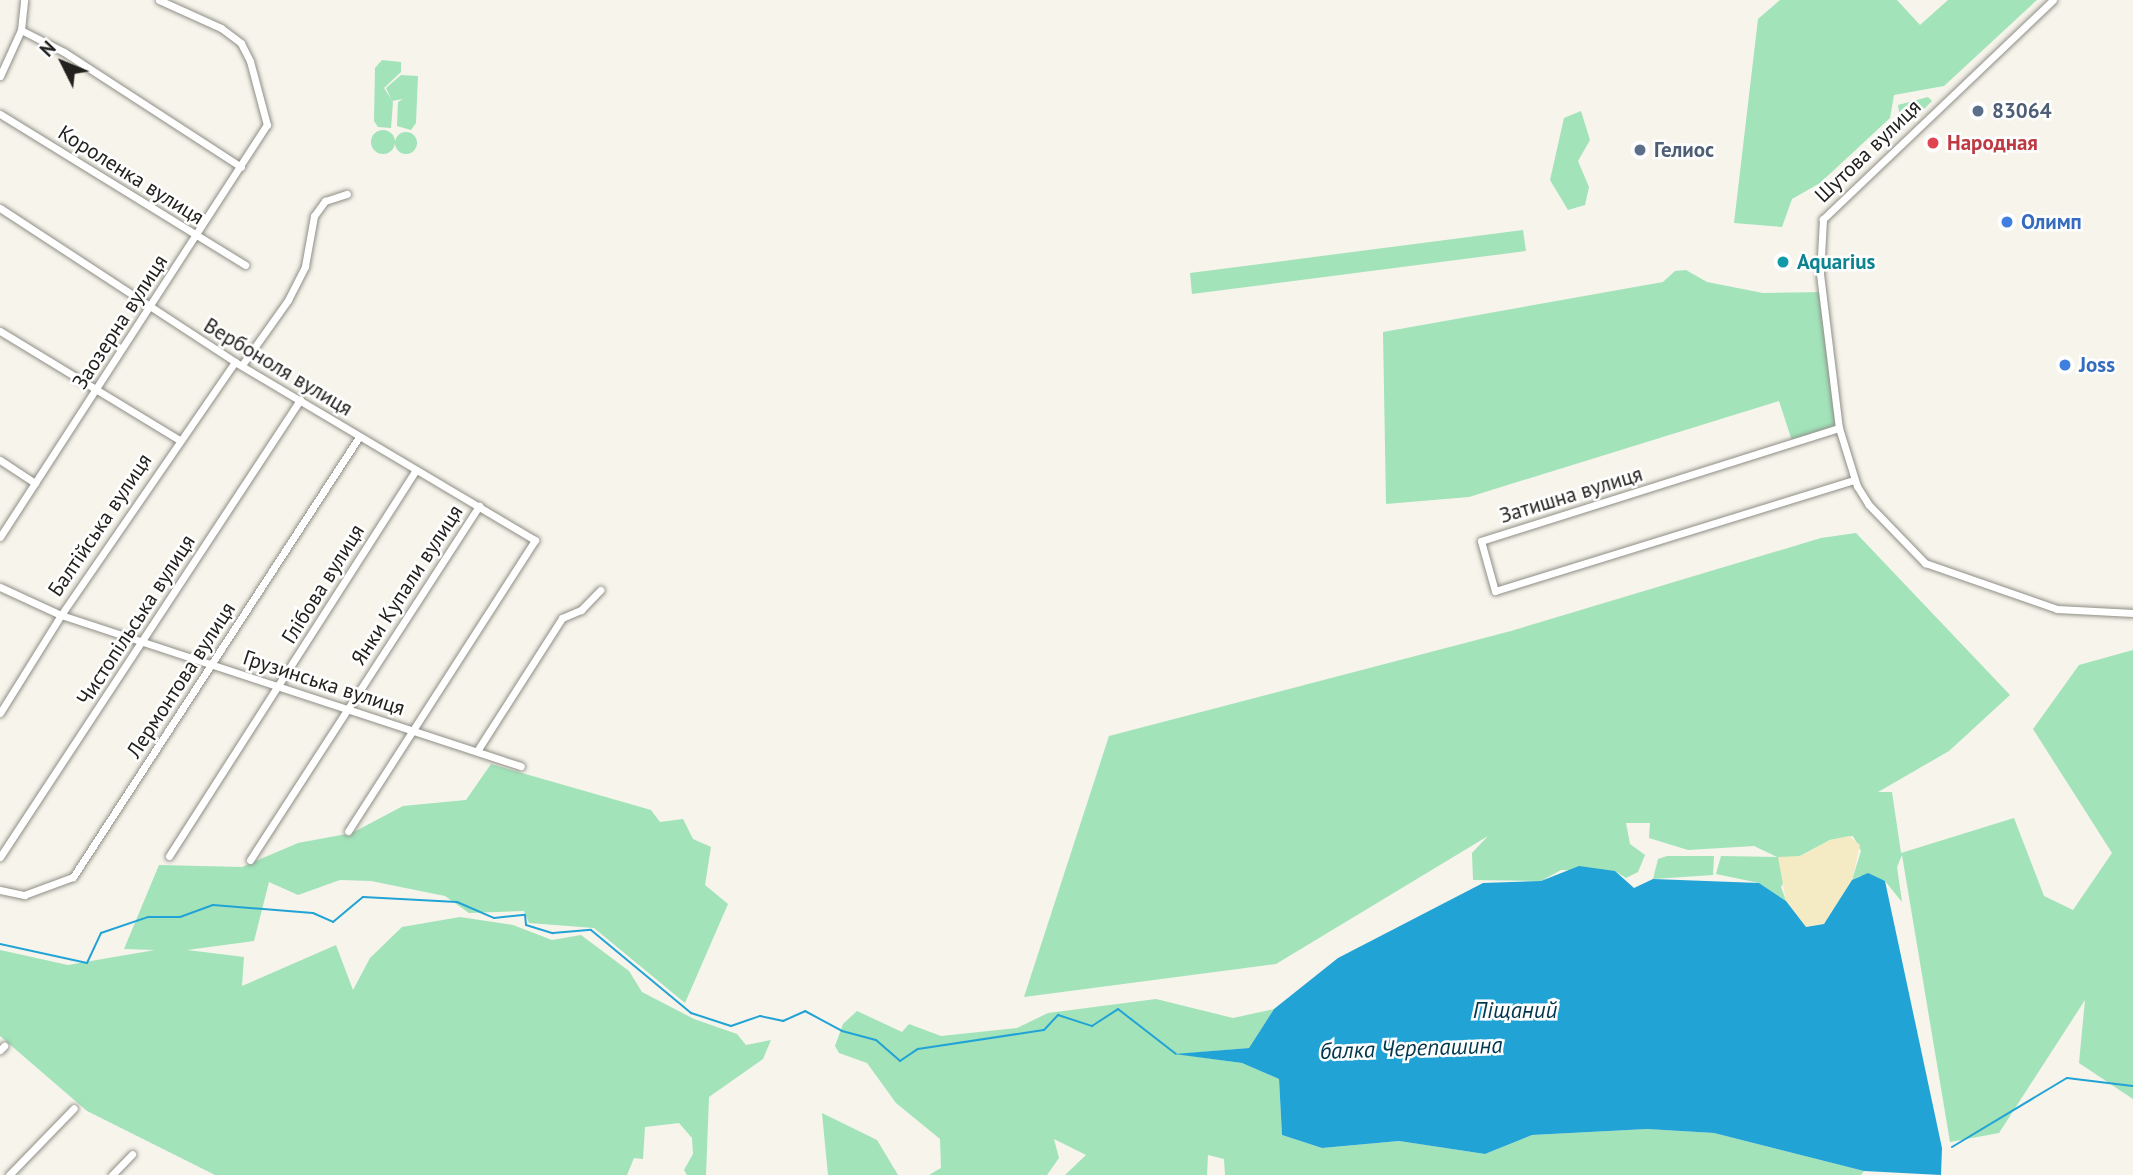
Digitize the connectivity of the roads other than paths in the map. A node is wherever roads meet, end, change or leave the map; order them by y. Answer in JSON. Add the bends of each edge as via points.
{"nodes":[{"id":1,"x":24,"y":0,"type":"edge"},
{"id":2,"x":159,"y":0,"type":"edge"},
{"id":3,"x":2053,"y":0,"type":"edge"},
{"id":4,"x":21,"y":30,"type":"junction"},
{"id":5,"x":0,"y":76,"type":"edge"},
{"id":6,"x":0,"y":114,"type":"edge"},
{"id":7,"x":241,"y":167,"type":"junction"},
{"id":8,"x":347,"y":194,"type":"dead end"},
{"id":9,"x":0,"y":208,"type":"edge"},
{"id":10,"x":197,"y":237,"type":"junction"},
{"id":11,"x":245,"y":265,"type":"dead end"},
{"id":12,"x":150,"y":308,"type":"junction"},
{"id":13,"x":0,"y":331,"type":"edge"},
{"id":14,"x":239,"y":363,"type":"junction"},
{"id":15,"x":96,"y":392,"type":"junction"},
{"id":16,"x":300,"y":400,"type":"junction"},
{"id":17,"x":1839,"y":428,"type":"junction"},
{"id":18,"x":359,"y":437,"type":"junction"},
{"id":19,"x":179,"y":440,"type":"junction"},
{"id":20,"x":0,"y":460,"type":"edge"},
{"id":21,"x":415,"y":471,"type":"junction"},
{"id":22,"x":1854,"y":480,"type":"junction"},
{"id":23,"x":35,"y":483,"type":"junction"},
{"id":24,"x":479,"y":506,"type":"junction"},
{"id":25,"x":0,"y":537,"type":"edge"},
{"id":26,"x":0,"y":587,"type":"edge"},
{"id":27,"x":600,"y":590,"type":"dead end"},
{"id":28,"x":2133,"y":613,"type":"edge"},
{"id":29,"x":61,"y":615,"type":"junction"},
{"id":30,"x":143,"y":643,"type":"junction"},
{"id":31,"x":212,"y":666,"type":"junction"},
{"id":32,"x":279,"y":688,"type":"junction"},
{"id":33,"x":348,"y":709,"type":"junction"},
{"id":34,"x":0,"y":713,"type":"edge"},
{"id":35,"x":415,"y":730,"type":"junction"},
{"id":36,"x":477,"y":751,"type":"junction"},
{"id":37,"x":521,"y":766,"type":"dead end"},
{"id":38,"x":348,"y":831,"type":"dead end"},
{"id":39,"x":169,"y":856,"type":"dead end"},
{"id":40,"x":0,"y":858,"type":"edge"},
{"id":41,"x":250,"y":860,"type":"dead end"},
{"id":42,"x":0,"y":890,"type":"edge"},
{"id":43,"x":74,"y":1108,"type":"dead end"},
{"id":44,"x":132,"y":1154,"type":"dead end"},
{"id":45,"x":9,"y":1175,"type":"edge"},
{"id":46,"x":112,"y":1175,"type":"edge"}],
"edges":[{"from":1,"to":4,"type":"street"},
{"from":2,"to":7,"type":"street","name":"Заозерна вулиця","via":[[221,28],[241,43],[250,61],[267,125]]},
{"from":3,"to":17,"type":"street","name":"Шутова вулиця","via":[[1823,219],[1820,274]]},
{"from":4,"to":5,"type":"street"},
{"from":4,"to":7,"type":"street","via":[[64,52]]},
{"from":6,"to":10,"type":"street","name":"Короленка вулиця"},
{"from":7,"to":10,"type":"street","name":"Заозерна вулиця"},
{"from":8,"to":14,"type":"street","name":"Балтійська вулиця","via":[[325,201],[314,216],[305,266],[288,300]]},
{"from":9,"to":12,"type":"street","name":"Вербоноля вулиця"},
{"from":10,"to":11,"type":"street","name":"Короленка вулиця"},
{"from":10,"to":12,"type":"street","name":"Заозерна вулиця"},
{"from":12,"to":14,"type":"street","name":"Вербоноля вулиця"},
{"from":12,"to":15,"type":"street","name":"Заозерна вулиця"},
{"from":13,"to":15,"type":"street"},
{"from":14,"to":16,"type":"street","name":"Вербоноля вулиця"},
{"from":14,"to":19,"type":"street","name":"Балтійська вулиця"},
{"from":15,"to":19,"type":"street"},
{"from":15,"to":23,"type":"street","name":"Заозерна вулиця"},
{"from":16,"to":18,"type":"street","name":"Вербоноля вулиця"},
{"from":16,"to":30,"type":"street","name":"Чистопільська вулиця"},
{"from":17,"to":22,"type":"street","name":"Шутова вулиця"},
{"from":17,"to":22,"type":"street","name":"Затишна вулиця","via":[[1481,541],[1495,591]]},
{"from":18,"to":21,"type":"street","name":"Вербоноля вулиця"},
{"from":18,"to":31,"type":"street","name":"Лермонтова вулиця"},
{"from":19,"to":29,"type":"street","name":"Балтійська вулиця"},
{"from":20,"to":23,"type":"street"},
{"from":21,"to":24,"type":"street","name":"Вербоноля вулиця"},
{"from":21,"to":32,"type":"street","name":"Глібова вулиця"},
{"from":22,"to":28,"type":"street","name":"Шутова вулиця","via":[[1875,515],[1925,563],[2057,609]]},
{"from":23,"to":25,"type":"street","name":"Заозерна вулиця"},
{"from":24,"to":33,"type":"street","name":"Янки Купали вулиця"},
{"from":24,"to":35,"type":"street","name":"Вербоноля вулиця","via":[[531,535],[532,550]]},
{"from":26,"to":29,"type":"street","name":"Грузинська вулиця"},
{"from":27,"to":36,"type":"street","via":[[581,610],[562,618],[547,648]]},
{"from":29,"to":30,"type":"street","name":"Грузинська вулиця"},
{"from":29,"to":34,"type":"street","name":"Балтійська вулиця"},
{"from":30,"to":31,"type":"street","name":"Грузинська вулиця"},
{"from":30,"to":40,"type":"street","name":"Чистопільська вулиця"},
{"from":31,"to":32,"type":"street","name":"Грузинська вулиця"},
{"from":31,"to":42,"type":"street","name":"Лермонтова вулиця","via":[[73,877],[24,895]]},
{"from":32,"to":33,"type":"street","name":"Грузинська вулиця"},
{"from":32,"to":39,"type":"street","name":"Глібова вулиця"},
{"from":33,"to":35,"type":"street","name":"Грузинська вулиця"},
{"from":33,"to":41,"type":"street","name":"Янки Купали вулиця"},
{"from":35,"to":36,"type":"street","name":"Грузинська вулиця"},
{"from":35,"to":38,"type":"street"},
{"from":36,"to":37,"type":"street","name":"Грузинська вулиця"},
{"from":43,"to":45,"type":"street"},
{"from":44,"to":46,"type":"street"}]}
